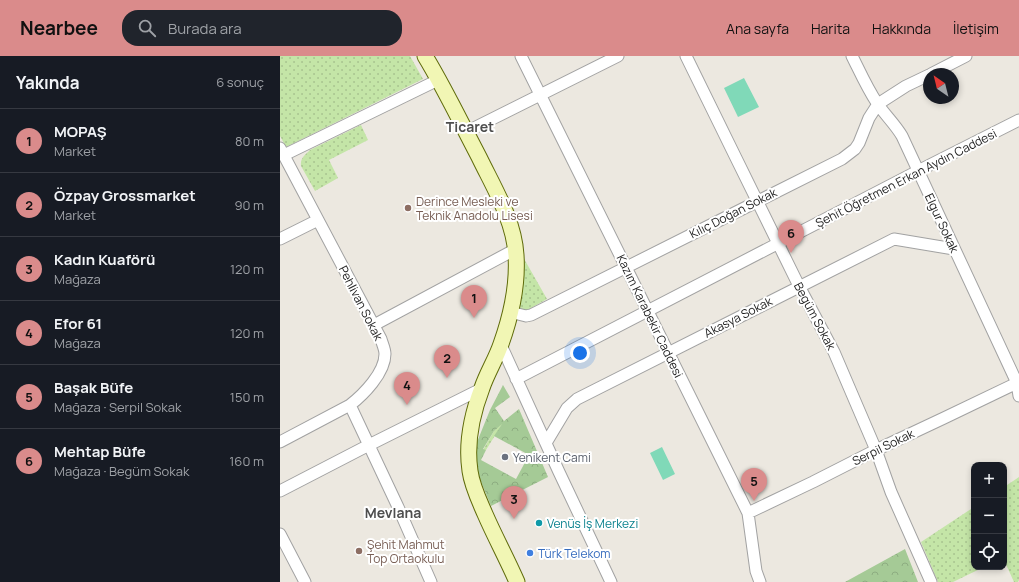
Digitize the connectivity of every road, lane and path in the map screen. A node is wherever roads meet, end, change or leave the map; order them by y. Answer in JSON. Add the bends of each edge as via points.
{"nodes":[{"id":1,"x":425,"y":56,"type":"edge"},
{"id":2,"x":521,"y":56,"type":"edge"},
{"id":3,"x":618,"y":56,"type":"edge"},
{"id":4,"x":686,"y":56,"type":"edge"},
{"id":5,"x":852,"y":56,"type":"edge"},
{"id":6,"x":966,"y":56,"type":"edge"},
{"id":7,"x":942,"y":68,"type":"edge"},
{"id":8,"x":923,"y":78,"type":"edge"},
{"id":9,"x":438,"y":80,"type":"junction"},
{"id":10,"x":540,"y":95,"type":"junction"},
{"id":11,"x":878,"y":104,"type":"junction"},
{"id":12,"x":1019,"y":120,"type":"edge"},
{"id":13,"x":466,"y":132,"type":"junction"},
{"id":14,"x":282,"y":151,"type":"edge"},
{"id":15,"x":918,"y":171,"type":"junction"},
{"id":16,"x":757,"y":201,"type":"junction"},
{"id":17,"x":318,"y":220,"type":"junction"},
{"id":18,"x":280,"y":239,"type":"edge"},
{"id":19,"x":778,"y":243,"type":"junction"},
{"id":20,"x":516,"y":249,"type":"junction"},
{"id":21,"x":954,"y":249,"type":"junction"},
{"id":22,"x":626,"y":267,"type":"junction"},
{"id":23,"x":799,"y":286,"type":"junction"},
{"id":24,"x":648,"y":310,"type":"junction"},
{"id":25,"x":510,"y":312,"type":"junction"},
{"id":26,"x":374,"y":325,"type":"junction"},
{"id":27,"x":501,"y":345,"type":"junction"},
{"id":28,"x":668,"y":353,"type":"junction"},
{"id":29,"x":516,"y":379,"type":"junction"},
{"id":30,"x":1018,"y":383,"type":"edge"},
{"id":31,"x":481,"y":389,"type":"junction"},
{"id":32,"x":1019,"y":396,"type":"edge"},
{"id":33,"x":350,"y":406,"type":"junction"},
{"id":34,"x":280,"y":442,"type":"edge"},
{"id":35,"x":546,"y":443,"type":"junction"},
{"id":36,"x":369,"y":445,"type":"junction"},
{"id":37,"x":876,"y":450,"type":"junction"},
{"id":38,"x":280,"y":492,"type":"edge"},
{"id":39,"x":748,"y":513,"type":"junction"},
{"id":40,"x":281,"y":539,"type":"edge"},
{"id":41,"x":305,"y":582,"type":"edge"},
{"id":42,"x":431,"y":582,"type":"edge"},
{"id":43,"x":517,"y":582,"type":"edge"},
{"id":44,"x":611,"y":582,"type":"edge"},
{"id":45,"x":760,"y":582,"type":"edge"},
{"id":46,"x":930,"y":582,"type":"edge"}],
"edges":[{"from":1,"to":9,"type":"street"},
{"from":2,"to":10,"type":"street","name":"Kazım Karabekir Caddesi"},
{"from":3,"to":10,"type":"street"},
{"from":4,"to":16,"type":"street","name":"Begüm Sokak"},
{"from":5,"to":11,"type":"street","name":"Elgur Sokak"},
{"from":6,"to":7,"type":"street","name":"Kılıç Doğan Sokak"},
{"from":8,"to":11,"type":"street","name":"Kılıç Doğan Sokak"},
{"from":9,"to":13,"type":"street"},
{"from":9,"to":14,"type":"street"},
{"from":10,"to":13,"type":"street"},
{"from":10,"to":22,"type":"street","name":"Kazım Karabekir Caddesi"},
{"from":11,"to":15,"type":"street","name":"Elgur Sokak","via":[[900,132]]},
{"from":11,"to":16,"type":"street","name":"Kılıç Doğan Sokak","via":[[868,118],[859,143],[850,154]]},
{"from":12,"to":15,"type":"street","name":"Şehit Öğretmen Erkan Aydın Caddesi"},
{"from":13,"to":20,"type":"street","via":[[506,214]]},
{"from":14,"to":17,"type":"street","name":"Pehlivan Sokak"},
{"from":15,"to":19,"type":"street","name":"Şehit Öğretmen Erkan Aydın Caddesi"},
{"from":15,"to":21,"type":"street","name":"Elgur Sokak"},
{"from":16,"to":19,"type":"street","name":"Begüm Sokak"},
{"from":16,"to":22,"type":"street","name":"Kılıç Doğan Sokak"},
{"from":17,"to":18,"type":"street"},
{"from":17,"to":26,"type":"street","name":"Pehlivan Sokak"},
{"from":19,"to":23,"type":"street","name":"Begüm Sokak"},
{"from":19,"to":24,"type":"street","name":"Şehit Öğretmen Erkan Aydın Caddesi"},
{"from":20,"to":25,"type":"street","via":[[515,286]]},
{"from":20,"to":26,"type":"street"},
{"from":21,"to":23,"type":"street","name":"Akasya Sokak","via":[[894,239]]},
{"from":21,"to":30,"type":"street","name":"Elgur Sokak"},
{"from":22,"to":24,"type":"street","name":"Kazım Karabekir Caddesi"},
{"from":22,"to":25,"type":"street","name":"Kılıç Doğan Sokak","via":[[531,315]]},
{"from":23,"to":28,"type":"street","name":"Akasya Sokak"},
{"from":23,"to":37,"type":"street","name":"Begüm Sokak","via":[[834,352]]},
{"from":24,"to":28,"type":"street","name":"Kazım Karabekir Caddesi"},
{"from":24,"to":29,"type":"street","name":"Şehit Öğretmen Erkan Aydın Caddesi"},
{"from":25,"to":27,"type":"street"},
{"from":26,"to":33,"type":"street","name":"Pehlivan Sokak","via":[[381,339],[385,354],[384,362],[370,386]]},
{"from":27,"to":29,"type":"street"},
{"from":27,"to":31,"type":"street"},
{"from":28,"to":35,"type":"street","name":"Akasya Sokak","via":[[577,399],[567,408]]},
{"from":28,"to":39,"type":"street","name":"Kazım Karabekir Caddesi"},
{"from":29,"to":35,"type":"street"},
{"from":30,"to":32,"type":"street","name":"Elgur Sokak"},
{"from":30,"to":37,"type":"street","name":"Serpil Sokak"},
{"from":31,"to":36,"type":"street"},
{"from":31,"to":43,"type":"street","via":[[469,440],[470,471],[476,494]]},
{"from":33,"to":34,"type":"street","name":"Pehlivan Sokak"},
{"from":33,"to":36,"type":"street"},
{"from":35,"to":44,"type":"street"},
{"from":36,"to":38,"type":"street"},
{"from":36,"to":42,"type":"street"},
{"from":37,"to":39,"type":"street","name":"Serpil Sokak"},
{"from":37,"to":46,"type":"street","name":"Begüm Sokak","via":[[891,492]]},
{"from":39,"to":45,"type":"street","name":"Kazım Karabekir Caddesi","via":[[756,571]]},
{"from":40,"to":41,"type":"street"}]}
